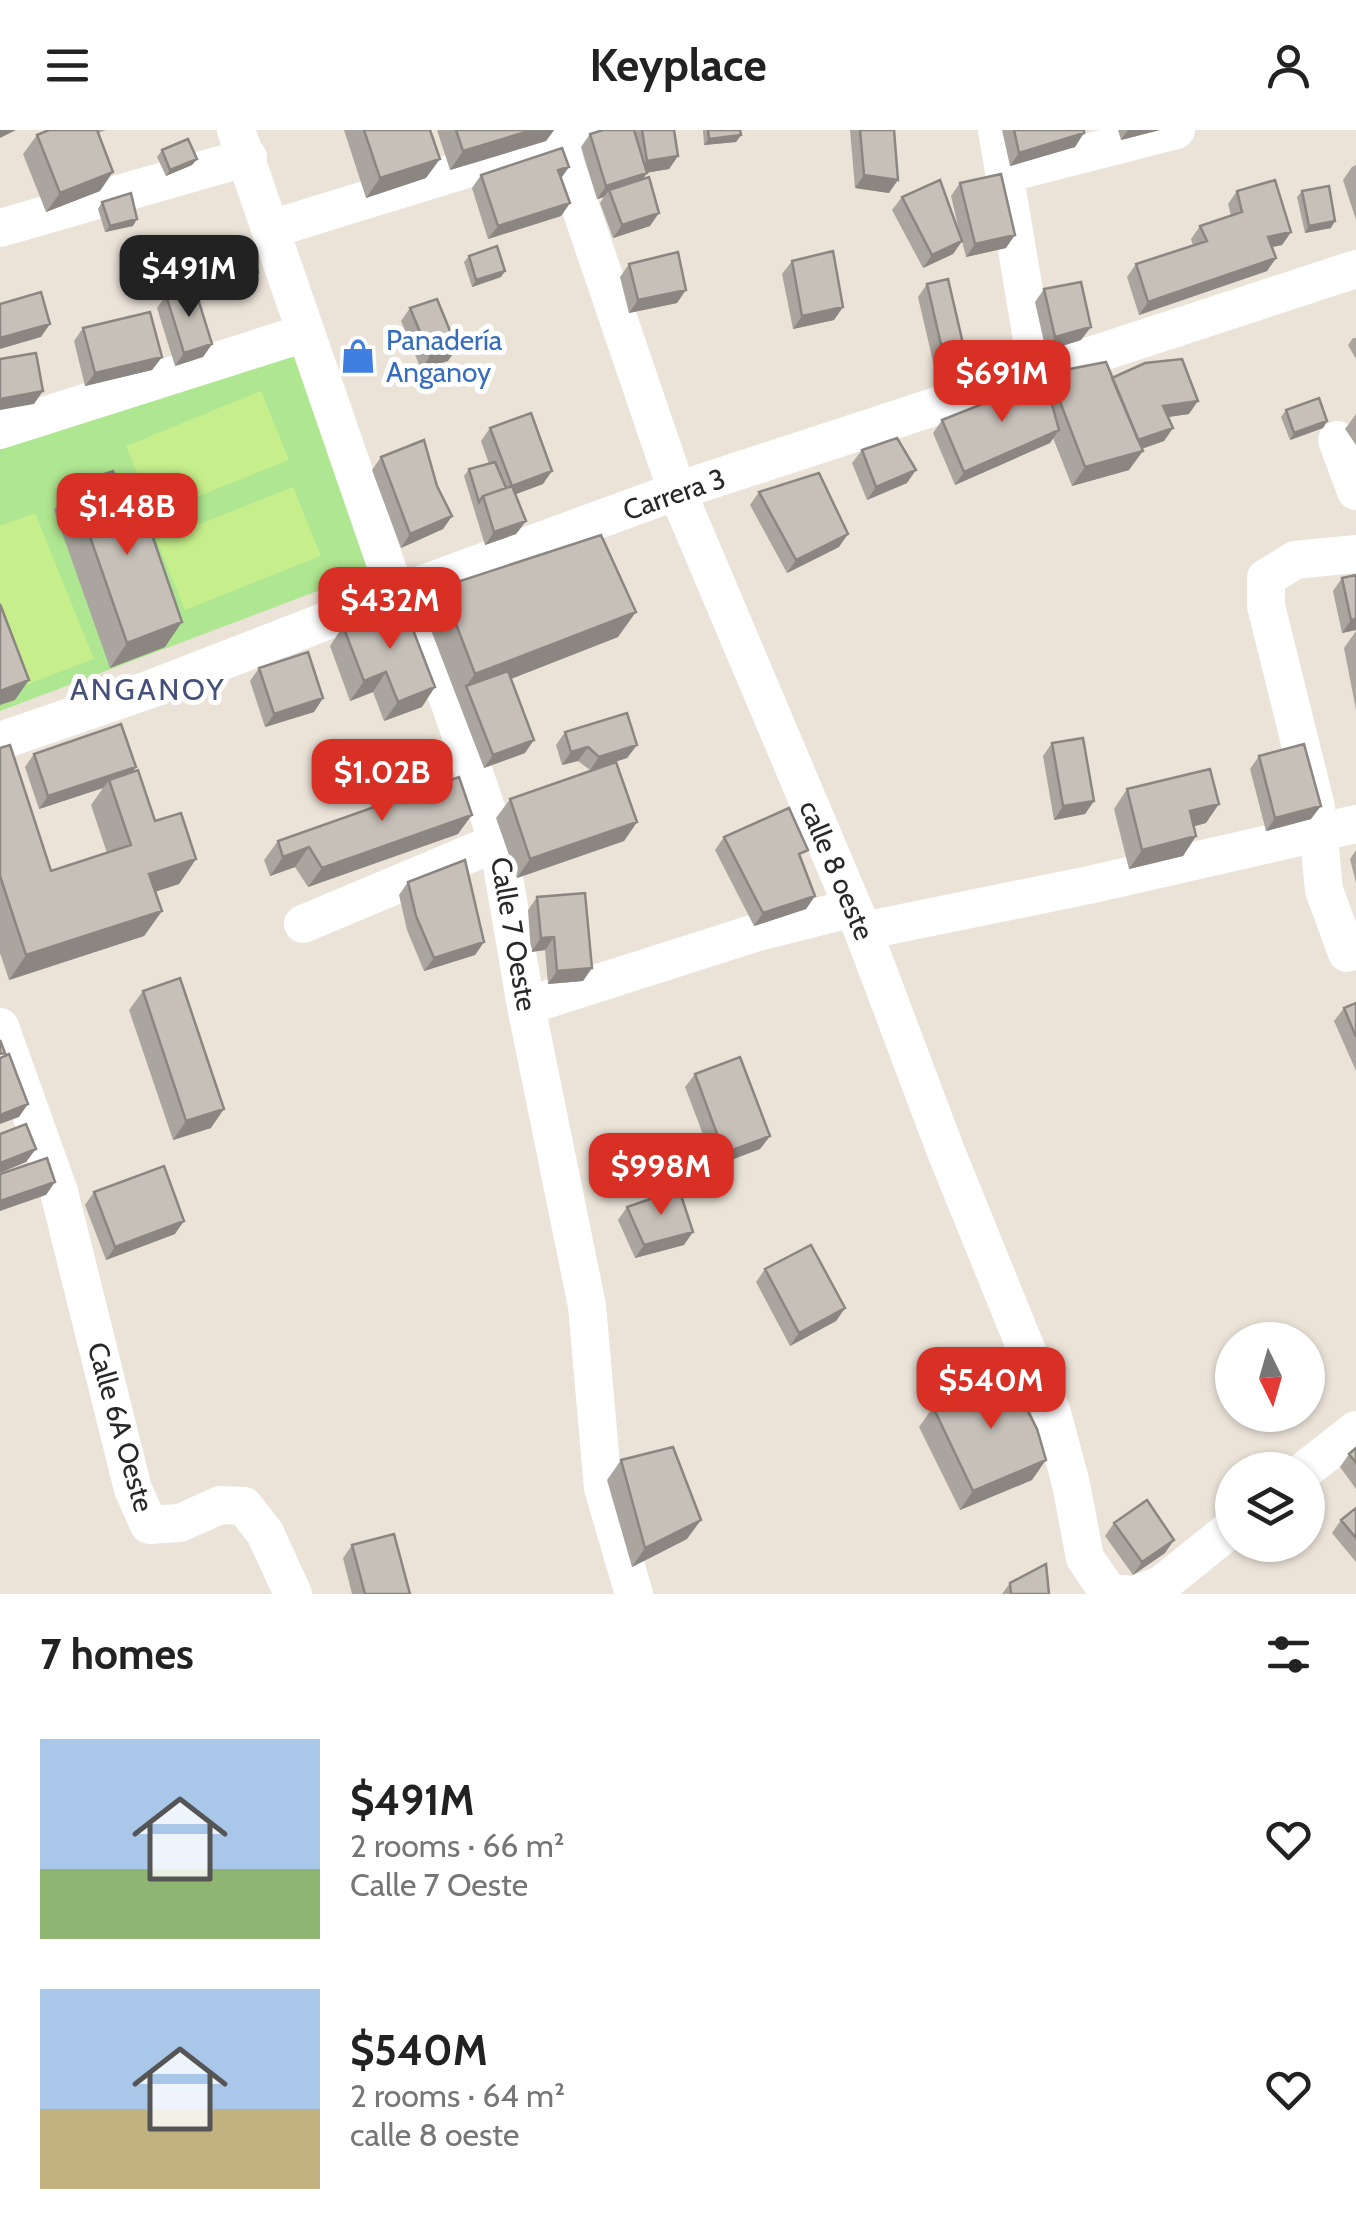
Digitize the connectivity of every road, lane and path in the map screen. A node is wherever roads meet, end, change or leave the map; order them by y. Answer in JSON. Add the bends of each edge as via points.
{"nodes":[{"id":1,"x":594,"y":130,"type":"edge"},
{"id":2,"x":996,"y":130,"type":"edge"},
{"id":3,"x":1176,"y":130,"type":"edge"},
{"id":4,"x":556,"y":136,"type":"edge"},
{"id":5,"x":242,"y":143,"type":"edge"},
{"id":6,"x":1005,"y":174,"type":"junction"},
{"id":7,"x":0,"y":228,"type":"edge"},
{"id":8,"x":271,"y":229,"type":"junction"},
{"id":9,"x":1356,"y":270,"type":"edge"},
{"id":10,"x":305,"y":333,"type":"junction"},
{"id":11,"x":1038,"y":375,"type":"junction"},
{"id":12,"x":0,"y":430,"type":"edge"},
{"id":13,"x":1337,"y":440,"type":"dead end"},
{"id":14,"x":677,"y":491,"type":"junction"},
{"id":15,"x":1356,"y":491,"type":"edge"},
{"id":16,"x":1356,"y":554,"type":"edge"},
{"id":17,"x":396,"y":594,"type":"junction"},
{"id":18,"x":0,"y":740,"type":"edge"},
{"id":19,"x":1356,"y":824,"type":"edge"},
{"id":20,"x":1318,"y":834,"type":"junction"},
{"id":21,"x":498,"y":842,"type":"junction"},
{"id":22,"x":858,"y":919,"type":"junction"},
{"id":23,"x":303,"y":924,"type":"dead end"},
{"id":24,"x":1347,"y":953,"type":"dead end"},
{"id":25,"x":526,"y":1006,"type":"junction"},
{"id":26,"x":0,"y":1027,"type":"edge"},
{"id":27,"x":1356,"y":1430,"type":"edge"},
{"id":28,"x":1325,"y":1455,"type":"edge"},
{"id":29,"x":1215,"y":1541,"type":"edge"},
{"id":30,"x":293,"y":1594,"type":"edge"},
{"id":31,"x":634,"y":1594,"type":"edge"},
{"id":32,"x":1125,"y":1594,"type":"edge"},
{"id":33,"x":1137,"y":1594,"type":"edge"}],
"edges":[{"from":1,"to":4,"type":"street"},
{"from":2,"to":6,"type":"street"},
{"from":3,"to":6,"type":"street"},
{"from":4,"to":8,"type":"street"},
{"from":4,"to":14,"type":"street","name":"calle 8 oeste"},
{"from":5,"to":7,"type":"street"},
{"from":5,"to":8,"type":"street","name":"Calle 7 Oeste"},
{"from":6,"to":11,"type":"street"},
{"from":8,"to":10,"type":"street","name":"Calle 7 Oeste"},
{"from":9,"to":11,"type":"street","name":"Carrera 3"},
{"from":10,"to":12,"type":"street"},
{"from":10,"to":17,"type":"street","name":"Calle 7 Oeste"},
{"from":11,"to":14,"type":"street","name":"Carrera 3"},
{"from":13,"to":15,"type":"street"},
{"from":14,"to":17,"type":"street","name":"Carrera 3"},
{"from":14,"to":22,"type":"street","name":"calle 8 oeste"},
{"from":16,"to":20,"type":"street","via":[[1294,560],[1266,578],[1266,606]]},
{"from":17,"to":18,"type":"street","name":"Carrera 3"},
{"from":17,"to":21,"type":"street","name":"Calle 7 Oeste","via":[[447,695]]},
{"from":19,"to":20,"type":"street"},
{"from":20,"to":22,"type":"street"},
{"from":20,"to":24,"type":"street","via":[[1324,890]]},
{"from":21,"to":23,"type":"street"},
{"from":21,"to":25,"type":"street","name":"Calle 7 Oeste"},
{"from":22,"to":25,"type":"street","via":[[758,932]]},
{"from":22,"to":32,"type":"street","name":"calle 8 oeste","via":[[1052,1413],[1085,1558],[1108,1592]]},
{"from":25,"to":31,"type":"street","name":"Calle 7 Oeste","via":[[587,1306],[604,1488]]},
{"from":26,"to":30,"type":"street","name":"Calle 6A Oeste","via":[[59,1192],[133,1489],[149,1525],[180,1523],[220,1505],[244,1506],[265,1533]]},
{"from":27,"to":28,"type":"street"},
{"from":29,"to":33,"type":"street","via":[[1160,1585]]}]}
